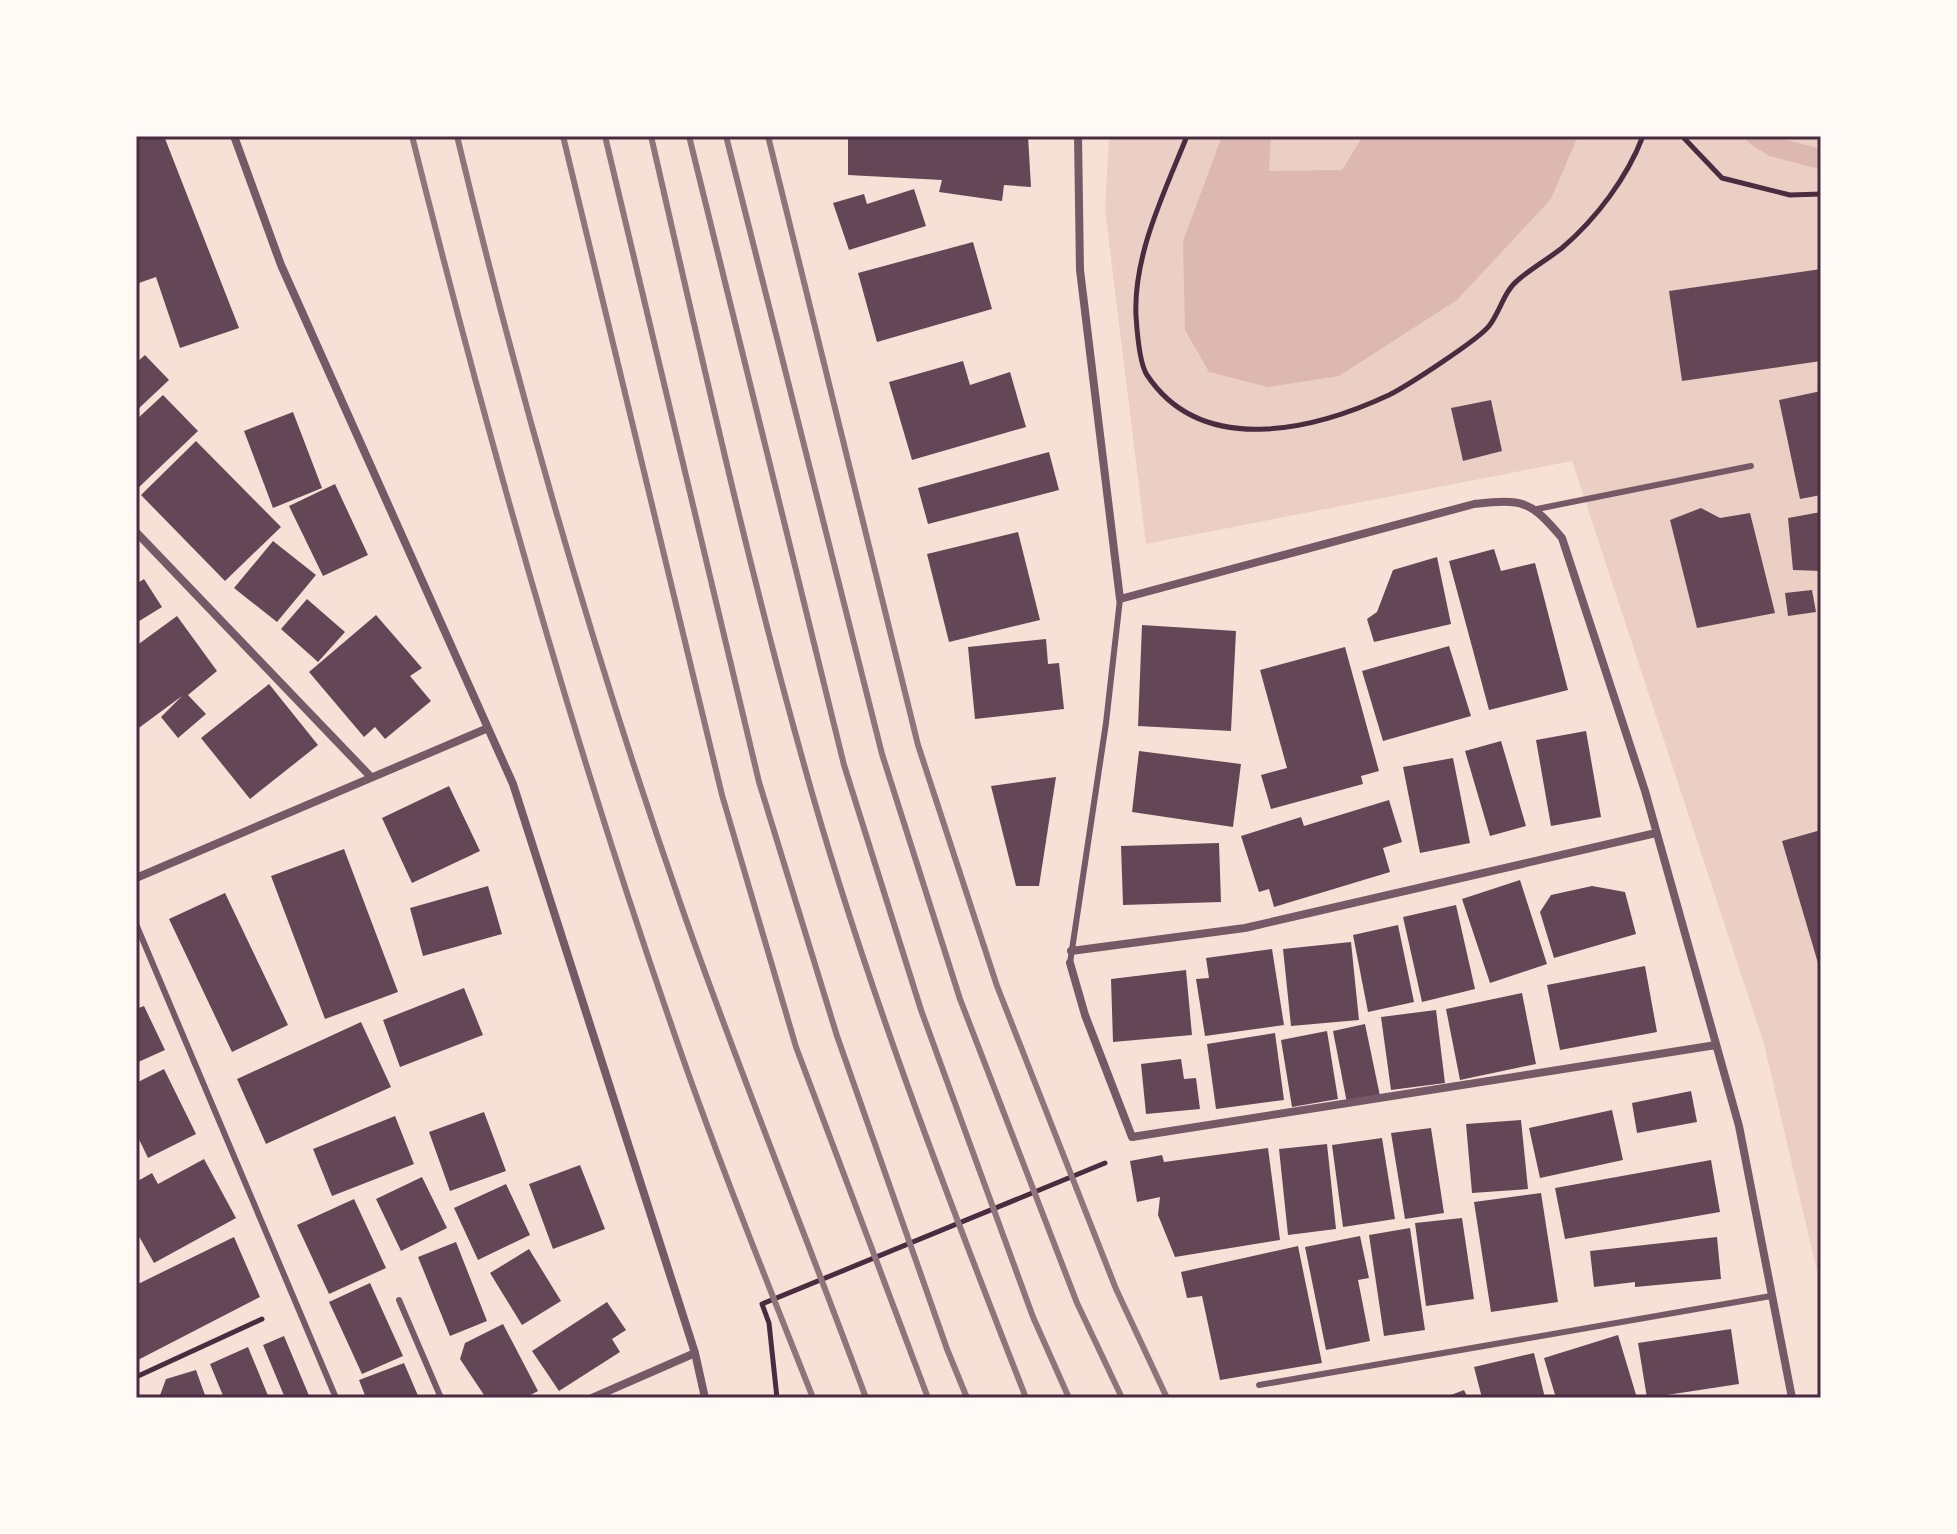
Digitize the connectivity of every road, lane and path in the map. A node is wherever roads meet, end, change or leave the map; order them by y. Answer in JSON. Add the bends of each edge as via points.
{"nodes":[{"id":1,"x":234,"y":136,"type":"edge"},
{"id":2,"x":1078,"y":136,"type":"edge"},
{"id":3,"x":1187,"y":136,"type":"edge"},
{"id":4,"x":1643,"y":136,"type":"edge"},
{"id":5,"x":1682,"y":136,"type":"edge"},
{"id":6,"x":1821,"y":194,"type":"edge"},
{"id":7,"x":1751,"y":466,"type":"dead end"},
{"id":8,"x":1537,"y":509,"type":"junction"},
{"id":9,"x":136,"y":532,"type":"edge"},
{"id":10,"x":1120,"y":599,"type":"junction"},
{"id":11,"x":488,"y":728,"type":"junction"},
{"id":12,"x":370,"y":776,"type":"junction"},
{"id":13,"x":1656,"y":833,"type":"junction"},
{"id":14,"x":136,"y":878,"type":"edge"},
{"id":15,"x":136,"y":924,"type":"edge"},
{"id":16,"x":1071,"y":951,"type":"junction"},
{"id":17,"x":1070,"y":963,"type":"joint"},
{"id":18,"x":1716,"y":1045,"type":"junction"},
{"id":19,"x":1102,"y":1154,"type":"dead end"},
{"id":20,"x":1771,"y":1296,"type":"junction"},
{"id":21,"x":399,"y":1300,"type":"dead end"},
{"id":22,"x":296,"y":1303,"type":"junction"},
{"id":23,"x":695,"y":1353,"type":"junction"},
{"id":24,"x":136,"y":1377,"type":"edge"},
{"id":25,"x":1259,"y":1385,"type":"dead end"},
{"id":26,"x":336,"y":1398,"type":"edge"},
{"id":27,"x":441,"y":1398,"type":"edge"},
{"id":28,"x":592,"y":1398,"type":"edge"},
{"id":29,"x":705,"y":1398,"type":"edge"},
{"id":30,"x":777,"y":1398,"type":"edge"},
{"id":31,"x":1792,"y":1398,"type":"edge"}],
"edges":[{"from":1,"to":11,"type":"street","via":[[281,265]]},
{"from":2,"to":10,"type":"street","via":[[1080,270]]},
{"from":3,"to":4,"type":"path","via":[[1155,216],[1140,276],[1136,315],[1145,373],[1182,410],[1225,429],[1277,429],[1326,419],[1391,394],[1488,328],[1514,282],[1563,246],[1611,195]]},
{"from":5,"to":6,"type":"path","via":[[1722,178],[1790,195]]},
{"from":7,"to":8,"type":"lane"},
{"from":8,"to":10,"type":"street","via":[[1510,501],[1474,504]]},
{"from":8,"to":13,"type":"street","via":[[1562,538]]},
{"from":9,"to":12,"type":"street"},
{"from":10,"to":16,"type":"lane"},
{"from":11,"to":12,"type":"street"},
{"from":11,"to":23,"type":"street","via":[[513,784]]},
{"from":12,"to":14,"type":"street"},
{"from":13,"to":16,"type":"street","via":[[1245,928]]},
{"from":13,"to":18,"type":"street"},
{"from":15,"to":22,"type":"lane"},
{"from":16,"to":17,"type":"lane"},
{"from":17,"to":18,"type":"street","via":[[1132,1137]]},
{"from":18,"to":20,"type":"street","via":[[1739,1126]]},
{"from":19,"to":30,"type":"path","via":[[1105,1163],[762,1304]]},
{"from":20,"to":25,"type":"lane"},
{"from":20,"to":31,"type":"street"},
{"from":21,"to":27,"type":"lane"},
{"from":22,"to":24,"type":"path"},
{"from":22,"to":26,"type":"lane"},
{"from":23,"to":28,"type":"street"},
{"from":23,"to":29,"type":"street"}]}
